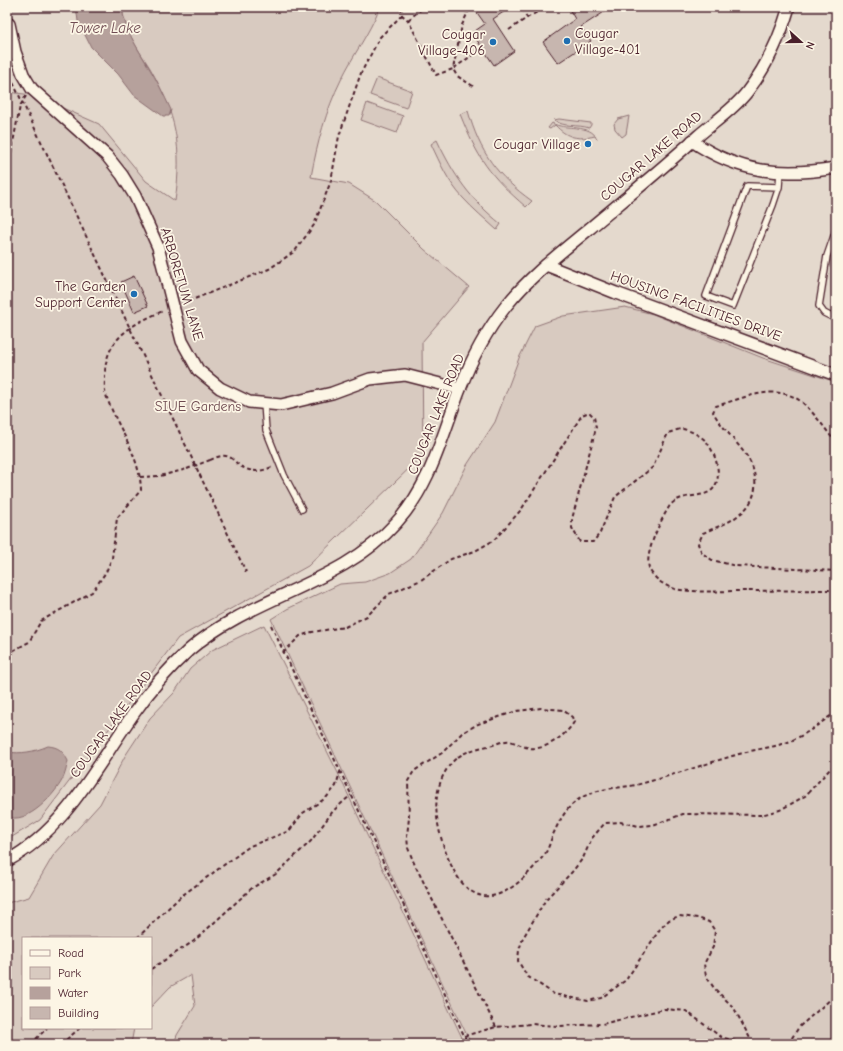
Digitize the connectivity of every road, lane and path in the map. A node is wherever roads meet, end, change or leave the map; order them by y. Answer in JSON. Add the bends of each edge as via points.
{"nodes":[{"id":1,"x":401,"y":7,"type":"edge"},
{"id":2,"x":424,"y":7,"type":"edge"},
{"id":3,"x":449,"y":7,"type":"edge"},
{"id":4,"x":522,"y":7,"type":"edge"},
{"id":5,"x":546,"y":7,"type":"edge"},
{"id":6,"x":789,"y":7,"type":"edge"},
{"id":7,"x":402,"y":15,"type":"junction"},
{"id":8,"x":528,"y":18,"type":"junction"},
{"id":9,"x":408,"y":20,"type":"junction"},
{"id":10,"x":9,"y":24,"type":"dead end"},
{"id":11,"x":509,"y":30,"type":"dead end"},
{"id":12,"x":474,"y":54,"type":"dead end"},
{"id":13,"x":453,"y":69,"type":"junction"},
{"id":14,"x":7,"y":70,"type":"edge"},
{"id":15,"x":473,"y":86,"type":"dead end"},
{"id":16,"x":32,"y":89,"type":"junction"},
{"id":17,"x":23,"y":101,"type":"junction"},
{"id":18,"x":692,"y":142,"type":"junction"},
{"id":19,"x":836,"y":168,"type":"edge"},
{"id":20,"x":780,"y":172,"type":"junction"},
{"id":21,"x":7,"y":174,"type":"edge"},
{"id":22,"x":779,"y":187,"type":"junction"},
{"id":23,"x":836,"y":230,"type":"edge"},
{"id":24,"x":546,"y":265,"type":"junction"},
{"id":25,"x":173,"y":307,"type":"junction"},
{"id":26,"x":836,"y":319,"type":"edge"},
{"id":27,"x":129,"y":327,"type":"junction"},
{"id":28,"x":836,"y":375,"type":"edge"},
{"id":29,"x":460,"y":389,"type":"junction"},
{"id":30,"x":264,"y":404,"type":"junction"},
{"id":31,"x":836,"y":443,"type":"edge"},
{"id":32,"x":272,"y":467,"type":"dead end"},
{"id":33,"x":140,"y":478,"type":"junction"},
{"id":34,"x":302,"y":509,"type":"dead end"},
{"id":35,"x":836,"y":571,"type":"edge"},
{"id":36,"x":246,"y":572,"type":"dead end"},
{"id":37,"x":836,"y":590,"type":"edge"},
{"id":38,"x":270,"y":625,"type":"dead end"},
{"id":39,"x":283,"y":653,"type":"junction"},
{"id":40,"x":7,"y":654,"type":"edge"},
{"id":41,"x":836,"y":712,"type":"edge"},
{"id":42,"x":836,"y":765,"type":"edge"},
{"id":43,"x":340,"y":770,"type":"junction"},
{"id":44,"x":351,"y":795,"type":"junction"},
{"id":45,"x":7,"y":861,"type":"edge"},
{"id":46,"x":137,"y":937,"type":"edge"},
{"id":47,"x":152,"y":968,"type":"edge"},
{"id":48,"x":836,"y":997,"type":"edge"},
{"id":49,"x":496,"y":1027,"type":"junction"},
{"id":50,"x":46,"y":1029,"type":"edge"},
{"id":51,"x":79,"y":1029,"type":"edge"},
{"id":52,"x":464,"y":1036,"type":"junction"},
{"id":53,"x":31,"y":1044,"type":"edge"},
{"id":54,"x":61,"y":1044,"type":"edge"},
{"id":55,"x":468,"y":1044,"type":"edge"},
{"id":56,"x":745,"y":1044,"type":"edge"},
{"id":57,"x":753,"y":1044,"type":"edge"},
{"id":58,"x":788,"y":1044,"type":"edge"}],
"edges":[{"from":1,"to":7,"type":"path"},
{"from":2,"to":9,"type":"path"},
{"from":3,"to":13,"type":"path","via":[[468,12],[462,25]]},
{"from":4,"to":8,"type":"path"},
{"from":5,"to":8,"type":"path"},
{"from":6,"to":18,"type":"street","name":"COUGAR LAKE ROAD","via":[[773,51],[745,95]]},
{"from":7,"to":9,"type":"path"},
{"from":7,"to":25,"type":"path","via":[[380,37],[362,73],[339,136],[331,181],[314,225],[294,251],[269,269]]},
{"from":8,"to":11,"type":"path"},
{"from":9,"to":13,"type":"path","via":[[436,75]]},
{"from":10,"to":16,"type":"street","name":"ARBORETUM LANE","via":[[15,52]]},
{"from":12,"to":13,"type":"path"},
{"from":13,"to":15,"type":"path","via":[[457,76]]},
{"from":14,"to":17,"type":"path"},
{"from":16,"to":17,"type":"path"},
{"from":16,"to":25,"type":"street","name":"ARBORETUM LANE","via":[[107,156],[122,175],[135,196],[158,247]]},
{"from":17,"to":21,"type":"path"},
{"from":17,"to":27,"type":"path"},
{"from":18,"to":20,"type":"street","via":[[726,161],[747,168]]},
{"from":18,"to":24,"type":"street","name":"COUGAR LAKE ROAD"},
{"from":19,"to":20,"type":"street"},
{"from":20,"to":22,"type":"lane"},
{"from":22,"to":22,"type":"lane","via":[[733,306],[706,296],[747,186]]},
{"from":23,"to":26,"type":"lane","via":[[827,256],[820,306],[824,313]]},
{"from":24,"to":28,"type":"street","name":"HOUSING FACILITIES DRIVE"},
{"from":24,"to":29,"type":"street","name":"COUGAR LAKE ROAD","via":[[521,289],[490,327]]},
{"from":25,"to":27,"type":"path"},
{"from":25,"to":30,"type":"street","name":"ARBORETUM LANE","via":[[182,341],[198,370],[220,388],[249,402]]},
{"from":27,"to":33,"type":"path","via":[[119,336],[108,355],[105,394],[134,455]]},
{"from":27,"to":36,"type":"path"},
{"from":29,"to":30,"type":"street","name":"ARBORETUM LANE","via":[[405,375],[370,379],[332,393],[281,405]]},
{"from":29,"to":45,"type":"street","name":"COUGAR LAKE ROAD","via":[[432,466],[421,489],[397,523],[362,554],[344,565],[248,611],[212,631],[189,650],[150,692],[86,785],[64,812],[36,842]]},
{"from":30,"to":34,"type":"lane","via":[[266,430],[284,475]]},
{"from":31,"to":35,"type":"path","via":[[804,404],[785,393],[769,392],[716,406],[713,412],[719,422],[745,452],[754,469],[757,480],[756,492],[747,509],[703,533],[698,544],[702,553],[712,560],[736,566]]},
{"from":32,"to":33,"type":"path","bridge":true,"via":[[254,471],[241,466],[228,456],[220,456],[187,469]]},
{"from":33,"to":40,"type":"path","via":[[141,490],[117,518],[112,558],[92,592],[41,621],[29,642]]},
{"from":37,"to":39,"type":"path","via":[[708,592],[663,584],[650,571],[647,562],[651,543],[670,506],[684,496],[712,490],[718,481],[718,468],[708,443],[698,435],[682,429],[668,433],[653,467],[615,497],[600,533],[593,542],[580,542],[572,528],[572,519],[596,428],[594,417],[589,412],[582,415],[521,510],[494,540],[475,551],[451,559],[421,580],[389,594],[367,616],[345,626],[300,636]]},
{"from":38,"to":39,"type":"path"},
{"from":39,"to":43,"type":"path"},
{"from":41,"to":49,"type":"path","via":[[805,734],[786,743],[742,753],[636,785],[589,794],[573,802],[560,819],[546,852],[505,892],[492,897],[480,896],[466,887],[455,872],[444,848],[436,820],[441,780],[451,762],[469,750],[508,741],[531,748],[542,748],[569,730],[574,722],[572,717],[563,710],[541,708],[517,712],[478,724],[462,733],[442,753],[414,771],[408,781],[408,848]]},
{"from":42,"to":57,"type":"path","via":[[830,768],[805,796],[780,810],[761,815],[683,814],[653,825],[605,823],[592,838],[583,858],[546,899],[523,938],[519,950],[518,961],[527,976],[554,994],[588,1001],[601,998],[626,980],[660,929],[669,920],[679,916],[709,922],[715,931],[713,947],[704,964],[706,976],[734,1008]]},
{"from":43,"to":44,"type":"path"},
{"from":43,"to":46,"type":"path","via":[[336,786],[326,798],[303,813],[289,832],[250,846],[180,897]]},
{"from":44,"to":47,"type":"path","via":[[333,811],[311,840],[276,874],[252,888],[194,941]]},
{"from":44,"to":52,"type":"path"},
{"from":48,"to":58,"type":"path","via":[[800,1027]]},
{"from":49,"to":52,"type":"path"},
{"from":49,"to":56,"type":"path","via":[[531,1024],[602,1024],[664,1009],[686,1011],[721,1037]]},
{"from":50,"to":53,"type":"path"},
{"from":51,"to":54,"type":"path"},
{"from":52,"to":55,"type":"path"}]}
